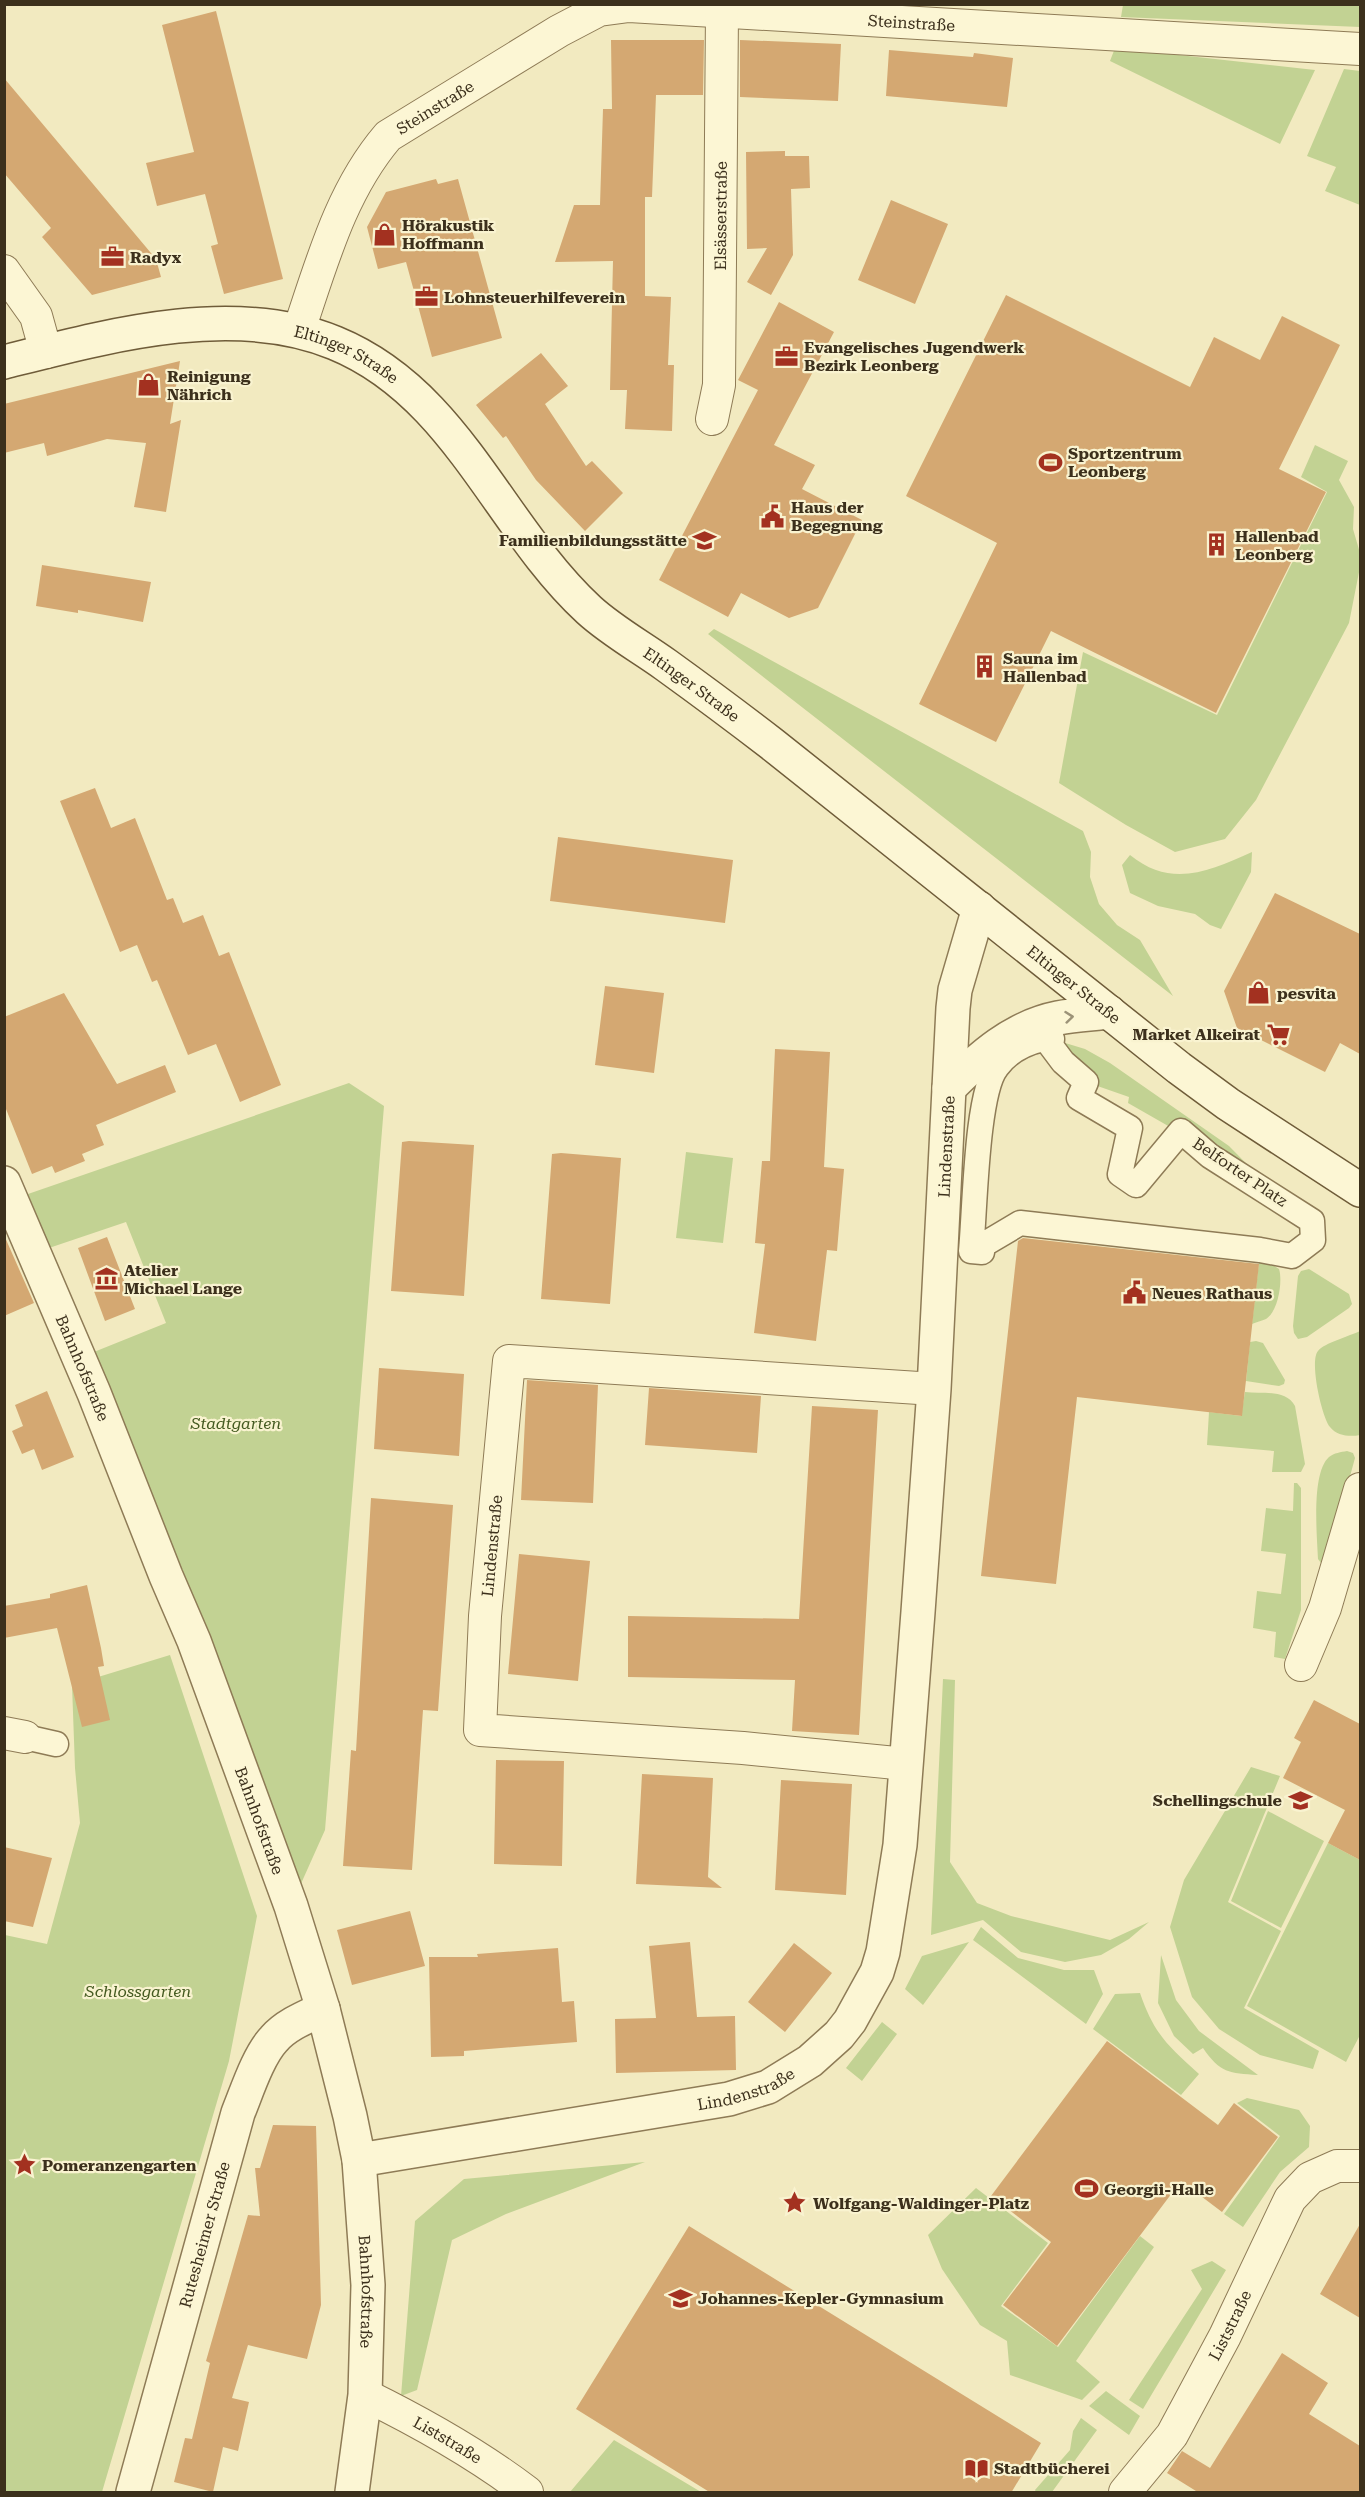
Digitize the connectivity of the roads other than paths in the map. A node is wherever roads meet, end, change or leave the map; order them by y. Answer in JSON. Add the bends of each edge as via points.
{"nodes":[{"id":1,"x":598,"y":7,"type":"edge"},
{"id":2,"x":722,"y":12,"type":"junction"},
{"id":3,"x":936,"y":14,"type":"edge"},
{"id":4,"x":1360,"y":49,"type":"edge"},
{"id":5,"x":4,"y":271,"type":"edge"},
{"id":6,"x":299,"y":330,"type":"junction"},
{"id":7,"x":46,"y":352,"type":"junction"},
{"id":8,"x":4,"y":362,"type":"edge"},
{"id":9,"x":712,"y":419,"type":"dead end"},
{"id":10,"x":979,"y":908,"type":"junction"},
{"id":11,"x":1109,"y":1012,"type":"junction"},
{"id":12,"x":949,"y":1088,"type":"junction"},
{"id":13,"x":4,"y":1183,"type":"edge"},
{"id":14,"x":1360,"y":1190,"type":"edge"},
{"id":15,"x":1007,"y":1232,"type":"joint"},
{"id":16,"x":934,"y":1389,"type":"junction"},
{"id":17,"x":1360,"y":1489,"type":"edge"},
{"id":18,"x":1301,"y":1665,"type":"dead end"},
{"id":19,"x":15,"y":1735,"type":"edge"},
{"id":20,"x":56,"y":1744,"type":"dead end"},
{"id":21,"x":906,"y":1764,"type":"junction"},
{"id":22,"x":322,"y":2009,"type":"junction"},
{"id":23,"x":358,"y":2160,"type":"junction"},
{"id":24,"x":1349,"y":2166,"type":"edge"},
{"id":25,"x":365,"y":2395,"type":"junction"},
{"id":26,"x":133,"y":2493,"type":"edge"},
{"id":27,"x":352,"y":2493,"type":"edge"},
{"id":28,"x":527,"y":2493,"type":"edge"},
{"id":29,"x":1125,"y":2493,"type":"edge"}],
"edges":[{"from":1,"to":2,"type":"street","name":"Steinstraße"},
{"from":1,"to":6,"type":"street","name":"Steinstraße","via":[[388,136],[369,159],[336,222]]},
{"from":2,"to":3,"type":"street","name":"Steinstraße"},
{"from":2,"to":9,"type":"street","name":"Elsässerstraße","via":[[719,385]]},
{"from":3,"to":4,"type":"street","name":"Steinstraße"},
{"from":5,"to":7,"type":"street","via":[[36,316]]},
{"from":6,"to":7,"type":"street","name":"Eltinger Straße","via":[[218,323],[192,325]]},
{"from":6,"to":10,"type":"street","name":"Eltinger Straße","via":[[338,344],[389,371],[444,424],[548,565],[593,614],[701,690]]},
{"from":7,"to":8,"type":"street","name":"Eltinger Straße"},
{"from":10,"to":11,"type":"street","name":"Eltinger Straße"},
{"from":10,"to":12,"type":"street","name":"Lindenstraße","via":[[956,990]]},
{"from":12,"to":11,"type":"street","one_way":true,"via":[[1014,1034],[1057,1018]]},
{"from":11,"to":14,"type":"street","name":"Eltinger Straße","via":[[1228,1104]]},
{"from":12,"to":16,"type":"street","name":"Lindenstraße"},
{"from":13,"to":22,"type":"street","name":"Bahnhofstraße","via":[[194,1641],[291,1906]]},
{"from":15,"to":15,"type":"street","name":"Belforter Platz","via":[[983,1245],[982,1252],[971,1251],[983,1100],[996,1068],[1021,1046],[1052,1039],[1051,1046],[1063,1062],[1086,1082],[1079,1098],[1130,1128],[1120,1174],[1136,1185],[1181,1131],[1210,1156],[1312,1221],[1313,1240],[1292,1256],[1020,1223]]},
{"from":16,"to":21,"type":"street","name":"Lindenstraße"},
{"from":16,"to":21,"type":"street","name":"Lindenstraße","via":[[509,1361],[485,1616],[480,1730]]},
{"from":17,"to":18,"type":"street","via":[[1325,1608]]},
{"from":19,"to":20,"type":"street"},
{"from":21,"to":23,"type":"street","name":"Lindenstraße","via":[[895,1887],[880,1962],[850,2021],[810,2061],[768,2087],[729,2099]]},
{"from":22,"to":23,"type":"street","name":"Bahnhofstraße"},
{"from":22,"to":26,"type":"street","name":"Rutesheimer Straße","via":[[273,2039],[238,2112]]},
{"from":23,"to":25,"type":"street","name":"Bahnhofstraße","via":[[368,2285]]},
{"from":24,"to":29,"type":"street","name":"Liststraße","via":[[1310,2178],[1290,2199],[1225,2336],[1172,2435]]},
{"from":25,"to":27,"type":"street","name":"Bahnhofstraße"},
{"from":25,"to":28,"type":"street","name":"Liststraße","via":[[432,2429]]}]}
